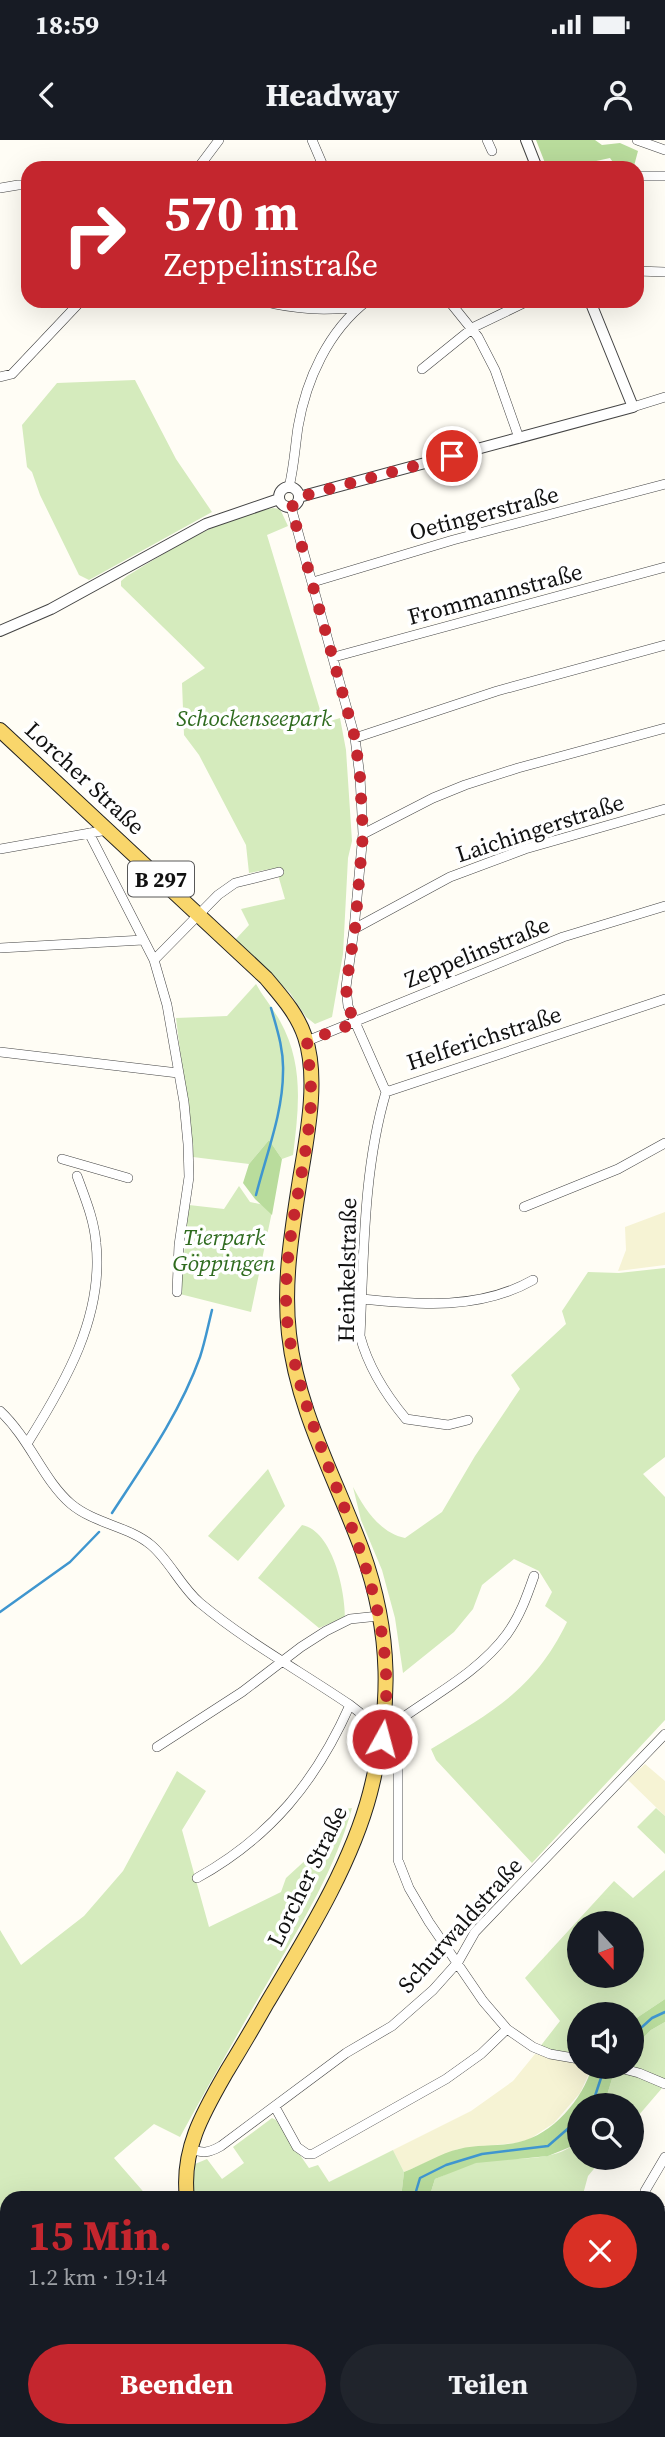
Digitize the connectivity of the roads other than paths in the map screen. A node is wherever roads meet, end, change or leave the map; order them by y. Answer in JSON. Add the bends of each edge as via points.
{"nodes":[{"id":1,"x":219,"y":140,"type":"edge"},
{"id":2,"x":312,"y":140,"type":"edge"},
{"id":3,"x":486,"y":140,"type":"edge"},
{"id":4,"x":526,"y":140,"type":"edge"},
{"id":5,"x":637,"y":140,"type":"edge"},
{"id":6,"x":665,"y":150,"type":"edge"},
{"id":7,"x":492,"y":151,"type":"dead end"},
{"id":8,"x":203,"y":161,"type":"edge"},
{"id":9,"x":321,"y":161,"type":"edge"},
{"id":10,"x":534,"y":161,"type":"edge"},
{"id":11,"x":644,"y":176,"type":"edge"},
{"id":12,"x":665,"y":176,"type":"edge"},
{"id":13,"x":21,"y":186,"type":"edge"},
{"id":14,"x":0,"y":188,"type":"edge"},
{"id":15,"x":644,"y":271,"type":"edge"},
{"id":16,"x":665,"y":272,"type":"edge"},
{"id":17,"x":74,"y":308,"type":"edge"},
{"id":18,"x":318,"y":308,"type":"edge"},
{"id":19,"x":346,"y":308,"type":"edge"},
{"id":20,"x":357,"y":308,"type":"edge"},
{"id":21,"x":454,"y":308,"type":"edge"},
{"id":22,"x":514,"y":308,"type":"edge"},
{"id":23,"x":593,"y":308,"type":"edge"},
{"id":24,"x":471,"y":329,"type":"junction"},
{"id":25,"x":422,"y":369,"type":"dead end"},
{"id":26,"x":2,"y":377,"type":"edge"},
{"id":27,"x":665,"y":397,"type":"edge"},
{"id":28,"x":632,"y":407,"type":"junction"},
{"id":29,"x":519,"y":439,"type":"junction"},
{"id":30,"x":665,"y":484,"type":"edge"},
{"id":31,"x":289,"y":487,"type":"junction"},
{"id":32,"x":299,"y":497,"type":"junction"},
{"id":33,"x":279,"y":499,"type":"junction"},
{"id":34,"x":291,"y":507,"type":"junction"},
{"id":35,"x":665,"y":567,"type":"edge"},
{"id":36,"x":313,"y":582,"type":"junction"},
{"id":37,"x":0,"y":631,"type":"edge"},
{"id":38,"x":665,"y":645,"type":"edge"},
{"id":39,"x":334,"y":657,"type":"junction"},
{"id":40,"x":665,"y":728,"type":"edge"},
{"id":41,"x":0,"y":730,"type":"edge"},
{"id":42,"x":355,"y":738,"type":"junction"},
{"id":43,"x":665,"y":809,"type":"edge"},
{"id":44,"x":107,"y":830,"type":"junction"},
{"id":45,"x":89,"y":833,"type":"junction"},
{"id":46,"x":363,"y":834,"type":"junction"},
{"id":47,"x":0,"y":849,"type":"edge"},
{"id":48,"x":279,"y":872,"type":"dead end"},
{"id":49,"x":665,"y":906,"type":"edge"},
{"id":50,"x":198,"y":915,"type":"junction"},
{"id":51,"x":355,"y":929,"type":"junction"},
{"id":52,"x":144,"y":940,"type":"junction"},
{"id":53,"x":0,"y":948,"type":"edge"},
{"id":54,"x":154,"y":960,"type":"junction"},
{"id":55,"x":665,"y":999,"type":"edge"},
{"id":56,"x":355,"y":1023,"type":"junction"},
{"id":57,"x":307,"y":1041,"type":"junction"},
{"id":58,"x":0,"y":1052,"type":"edge"},
{"id":59,"x":178,"y":1073,"type":"junction"},
{"id":60,"x":386,"y":1091,"type":"junction"},
{"id":61,"x":665,"y":1143,"type":"edge"},
{"id":62,"x":62,"y":1159,"type":"dead end"},
{"id":63,"x":77,"y":1176,"type":"dead end"},
{"id":64,"x":128,"y":1178,"type":"dead end"},
{"id":65,"x":524,"y":1207,"type":"dead end"},
{"id":66,"x":533,"y":1280,"type":"dead end"},
{"id":67,"x":177,"y":1292,"type":"dead end"},
{"id":68,"x":362,"y":1299,"type":"junction"},
{"id":69,"x":0,"y":1411,"type":"edge"},
{"id":70,"x":468,"y":1420,"type":"dead end"},
{"id":71,"x":27,"y":1442,"type":"junction"},
{"id":72,"x":534,"y":1576,"type":"dead end"},
{"id":73,"x":379,"y":1616,"type":"junction"},
{"id":74,"x":282,"y":1662,"type":"junction"},
{"id":75,"x":350,"y":1705,"type":"junction"},
{"id":76,"x":368,"y":1726,"type":"dead end"},
{"id":77,"x":665,"y":1734,"type":"edge"},
{"id":78,"x":157,"y":1747,"type":"dead end"},
{"id":79,"x":197,"y":1878,"type":"dead end"},
{"id":80,"x":458,"y":1962,"type":"junction"},
{"id":81,"x":507,"y":2029,"type":"junction"},
{"id":82,"x":567,"y":2057,"type":"edge"},
{"id":83,"x":644,"y":2075,"type":"edge"},
{"id":84,"x":665,"y":2084,"type":"edge"},
{"id":85,"x":275,"y":2107,"type":"junction"},
{"id":86,"x":189,"y":2148,"type":"junction"},
{"id":87,"x":665,"y":2157,"type":"edge"},
{"id":88,"x":186,"y":2191,"type":"edge"},
{"id":89,"x":645,"y":2191,"type":"edge"}],
"edges":[{"from":1,"to":8,"type":"street"},
{"from":2,"to":9,"type":"street"},
{"from":3,"to":7,"type":"street"},
{"from":4,"to":10,"type":"street"},
{"from":5,"to":6,"type":"street"},
{"from":11,"to":12,"type":"street"},
{"from":13,"to":14,"type":"street"},
{"from":15,"to":16,"type":"street"},
{"from":17,"to":26,"type":"street","via":[[12,374]]},
{"from":18,"to":19,"type":"street"},
{"from":20,"to":31,"type":"street","via":[[317,363],[304,399]]},
{"from":21,"to":24,"type":"street"},
{"from":22,"to":24,"type":"street"},
{"from":23,"to":28,"type":"street"},
{"from":24,"to":25,"type":"street"},
{"from":24,"to":29,"type":"street","via":[[495,370]]},
{"from":27,"to":28,"type":"street"},
{"from":28,"to":29,"type":"street"},
{"from":29,"to":32,"type":"street"},
{"from":30,"to":36,"type":"street","name":"Oetingerstraße"},
{"from":31,"to":32,"type":"street"},
{"from":31,"to":33,"type":"street","via":[[281,490]]},
{"from":32,"to":34,"type":"street"},
{"from":33,"to":34,"type":"street"},
{"from":33,"to":37,"type":"street","via":[[206,524],[51,609]]},
{"from":34,"to":36,"type":"street","name":"Helferichstraße"},
{"from":35,"to":39,"type":"street","name":"Frommannstraße"},
{"from":36,"to":39,"type":"street","name":"Helferichstraße"},
{"from":38,"to":42,"type":"street","via":[[497,691]]},
{"from":39,"to":42,"type":"street","name":"Helferichstraße"},
{"from":40,"to":46,"type":"street","via":[[465,785]]},
{"from":41,"to":44,"type":"main road","name":"Lorcher Straße","number":"B 297"},
{"from":42,"to":46,"type":"street","name":"Helferichstraße"},
{"from":43,"to":51,"type":"street","name":"Laichingerstraße","via":[[525,849],[453,876]]},
{"from":44,"to":45,"type":"street"},
{"from":44,"to":50,"type":"main road","name":"Lorcher Straße","number":"B 297"},
{"from":45,"to":47,"type":"street"},
{"from":45,"to":52,"type":"street"},
{"from":46,"to":51,"type":"street","name":"Helferichstraße"},
{"from":48,"to":50,"type":"street","via":[[235,884]]},
{"from":49,"to":56,"type":"street","name":"Zeppelinstraße","via":[[562,937]]},
{"from":50,"to":54,"type":"street"},
{"from":50,"to":57,"type":"main road","name":"Lorcher Straße","number":"B 297","via":[[289,1005]]},
{"from":51,"to":56,"type":"street","name":"Helferichstraße","via":[[346,987]]},
{"from":52,"to":53,"type":"street"},
{"from":52,"to":54,"type":"street"},
{"from":54,"to":59,"type":"street"},
{"from":55,"to":60,"type":"street","name":"Helferichstraße"},
{"from":56,"to":57,"type":"street","name":"Zeppelinstraße"},
{"from":56,"to":60,"type":"street","name":"Helferichstraße"},
{"from":57,"to":73,"type":"main road","name":"Lorcher Straße","number":"B 297","via":[[310,1115],[289,1253],[289,1339],[299,1385],[361,1549]]},
{"from":58,"to":59,"type":"street"},
{"from":59,"to":67,"type":"street","via":[[189,1177]]},
{"from":60,"to":68,"type":"street","name":"Heinkelstraße","via":[[367,1188]]},
{"from":61,"to":65,"type":"street","via":[[618,1169]]},
{"from":62,"to":64,"type":"street"},
{"from":63,"to":71,"type":"street","via":[[97,1244],[92,1307],[61,1390]]},
{"from":66,"to":68,"type":"street","via":[[506,1293],[461,1303]]},
{"from":68,"to":70,"type":"street","name":"Heinkelstraße","via":[[360,1336],[365,1353],[406,1419],[448,1424]]},
{"from":69,"to":71,"type":"street"},
{"from":71,"to":74,"type":"street","via":[[71,1504],[151,1545],[197,1600]]},
{"from":72,"to":80,"type":"street","via":[[516,1619],[495,1649],[397,1721],[398,1860],[409,1888]]},
{"from":73,"to":74,"type":"street","via":[[350,1619]]},
{"from":73,"to":86,"type":"main road","name":"Lorcher Straße","number":"B 297","via":[[387,1699],[362,1819],[314,1921],[201,2116]]},
{"from":74,"to":75,"type":"street"},
{"from":74,"to":78,"type":"street"},
{"from":75,"to":76,"type":"street"},
{"from":75,"to":79,"type":"street","via":[[317,1768],[290,1805],[237,1854]]},
{"from":77,"to":80,"type":"street","name":"Schurwaldstraße","via":[[475,1932]]},
{"from":80,"to":81,"type":"street"},
{"from":80,"to":85,"type":"street","name":"Schurwaldstraße","via":[[392,2026],[346,2053]]},
{"from":81,"to":82,"type":"street","via":[[530,2046]]},
{"from":81,"to":85,"type":"street","via":[[446,2080],[313,2154],[298,2147]]},
{"from":83,"to":84,"type":"street"},
{"from":85,"to":86,"type":"street","name":"Schurwaldstraße","via":[[213,2151]]},
{"from":86,"to":88,"type":"main road","name":"Lorcher Straße","number":"B 297"},
{"from":87,"to":89,"type":"street"}]}
